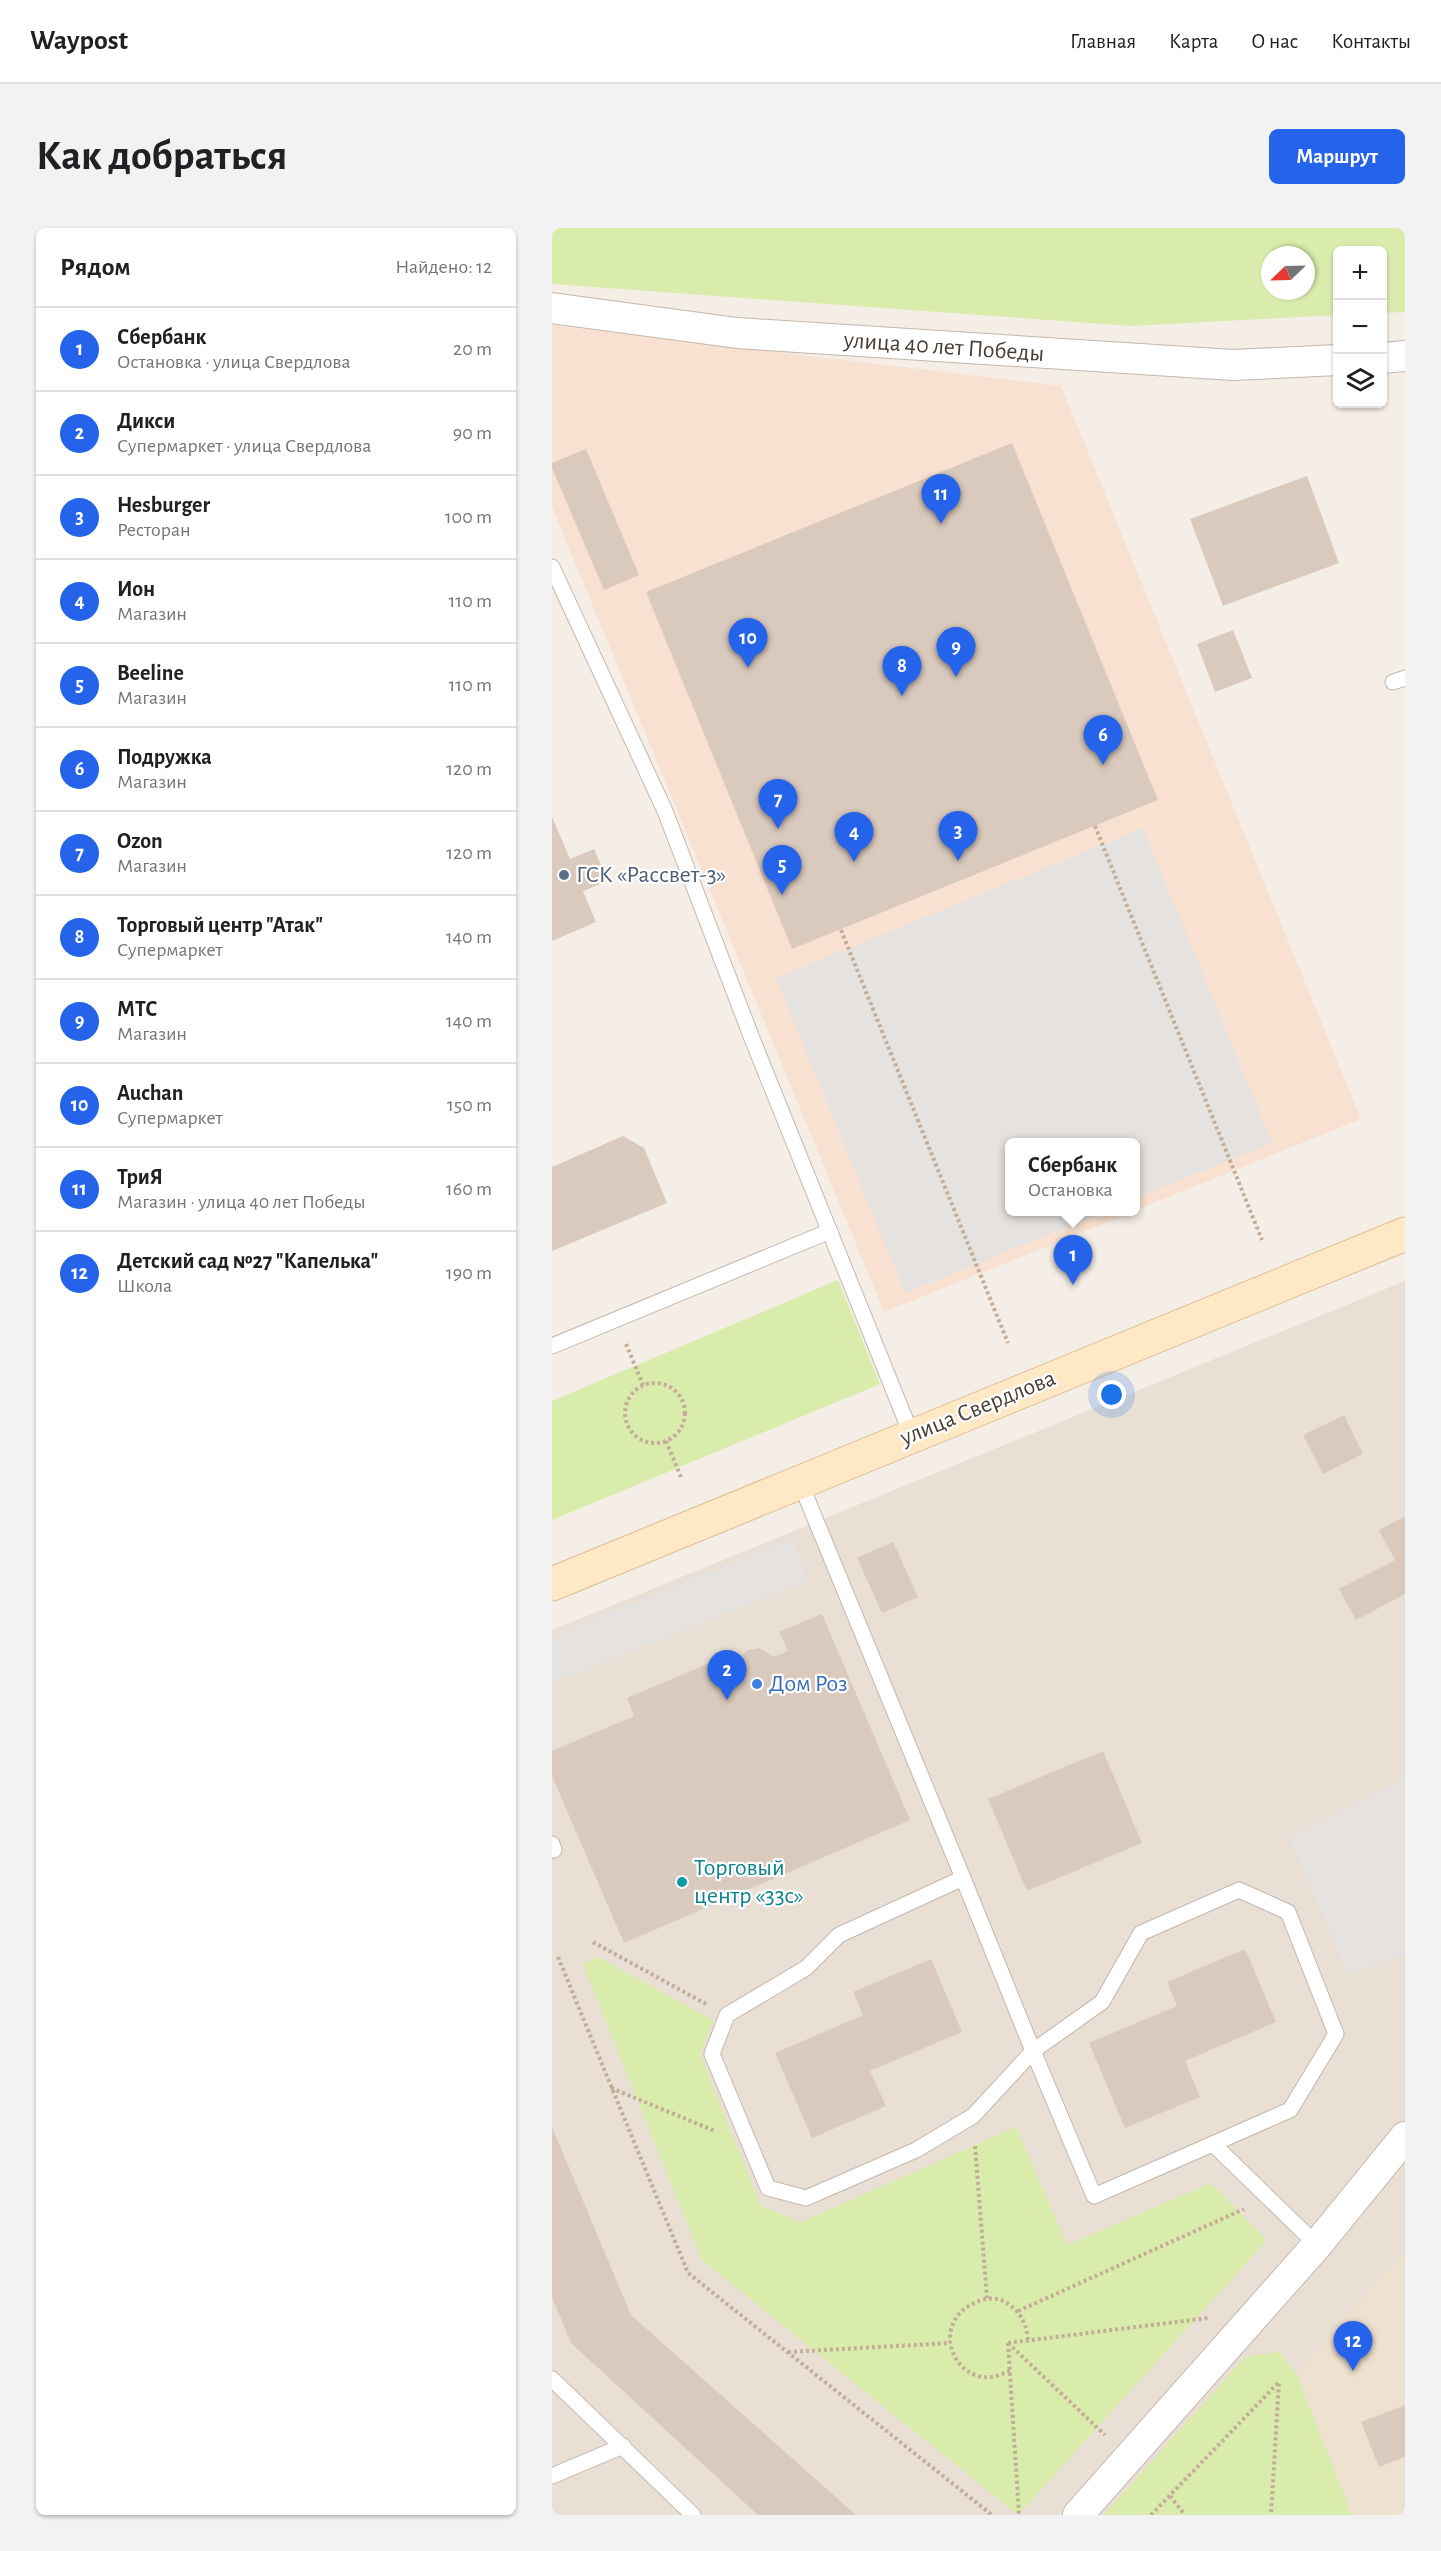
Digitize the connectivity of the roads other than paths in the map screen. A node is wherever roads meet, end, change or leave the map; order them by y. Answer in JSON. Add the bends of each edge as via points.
{"nodes":[{"id":1,"x":552,"y":308,"type":"edge"},
{"id":2,"x":1405,"y":356,"type":"edge"},
{"id":3,"x":1387,"y":358,"type":"edge"},
{"id":4,"x":1333,"y":360,"type":"edge"},
{"id":5,"x":552,"y":567,"type":"edge"},
{"id":6,"x":830,"y":1231,"type":"junction"},
{"id":7,"x":1405,"y":1234,"type":"edge"},
{"id":8,"x":552,"y":1346,"type":"edge"},
{"id":9,"x":912,"y":1436,"type":"junction"},
{"id":10,"x":800,"y":1482,"type":"junction"},
{"id":11,"x":552,"y":1584,"type":"edge"},
{"id":12,"x":963,"y":1878,"type":"junction"},
{"id":13,"x":1033,"y":2051,"type":"junction"},
{"id":14,"x":1405,"y":2137,"type":"edge"},
{"id":15,"x":1214,"y":2145,"type":"junction"},
{"id":16,"x":1317,"y":2245,"type":"junction"},
{"id":17,"x":552,"y":2379,"type":"edge"},
{"id":18,"x":623,"y":2446,"type":"junction"},
{"id":19,"x":552,"y":2476,"type":"edge"},
{"id":20,"x":693,"y":2515,"type":"edge"},
{"id":21,"x":1078,"y":2515,"type":"edge"}],
"edges":[{"from":1,"to":4,"type":"street","name":"улица 40 лет Победы","via":[[737,333],[1233,365]]},
{"from":2,"to":3,"type":"street"},
{"from":5,"to":6,"type":"lane","via":[[665,810]]},
{"from":6,"to":8,"type":"lane"},
{"from":6,"to":9,"type":"lane"},
{"from":7,"to":9,"type":"main road","name":"улица Свердлова"},
{"from":9,"to":10,"type":"main road","name":"улица Свердлова"},
{"from":10,"to":11,"type":"main road","name":"улица Свердлова"},
{"from":10,"to":12,"type":"lane"},
{"from":12,"to":13,"type":"lane"},
{"from":12,"to":13,"type":"lane","via":[[839,1935],[806,1968],[727,2015],[712,2054],[768,2188],[806,2198],[916,2150],[973,2116]]},
{"from":13,"to":15,"type":"lane","via":[[1094,2196]]},
{"from":13,"to":15,"type":"lane","via":[[1102,2002],[1141,1933],[1239,1890],[1288,1912],[1336,2034],[1290,2110]]},
{"from":14,"to":16,"type":"street"},
{"from":15,"to":16,"type":"lane"},
{"from":16,"to":21,"type":"street"},
{"from":17,"to":18,"type":"lane"},
{"from":18,"to":19,"type":"lane"},
{"from":18,"to":20,"type":"lane"}]}
